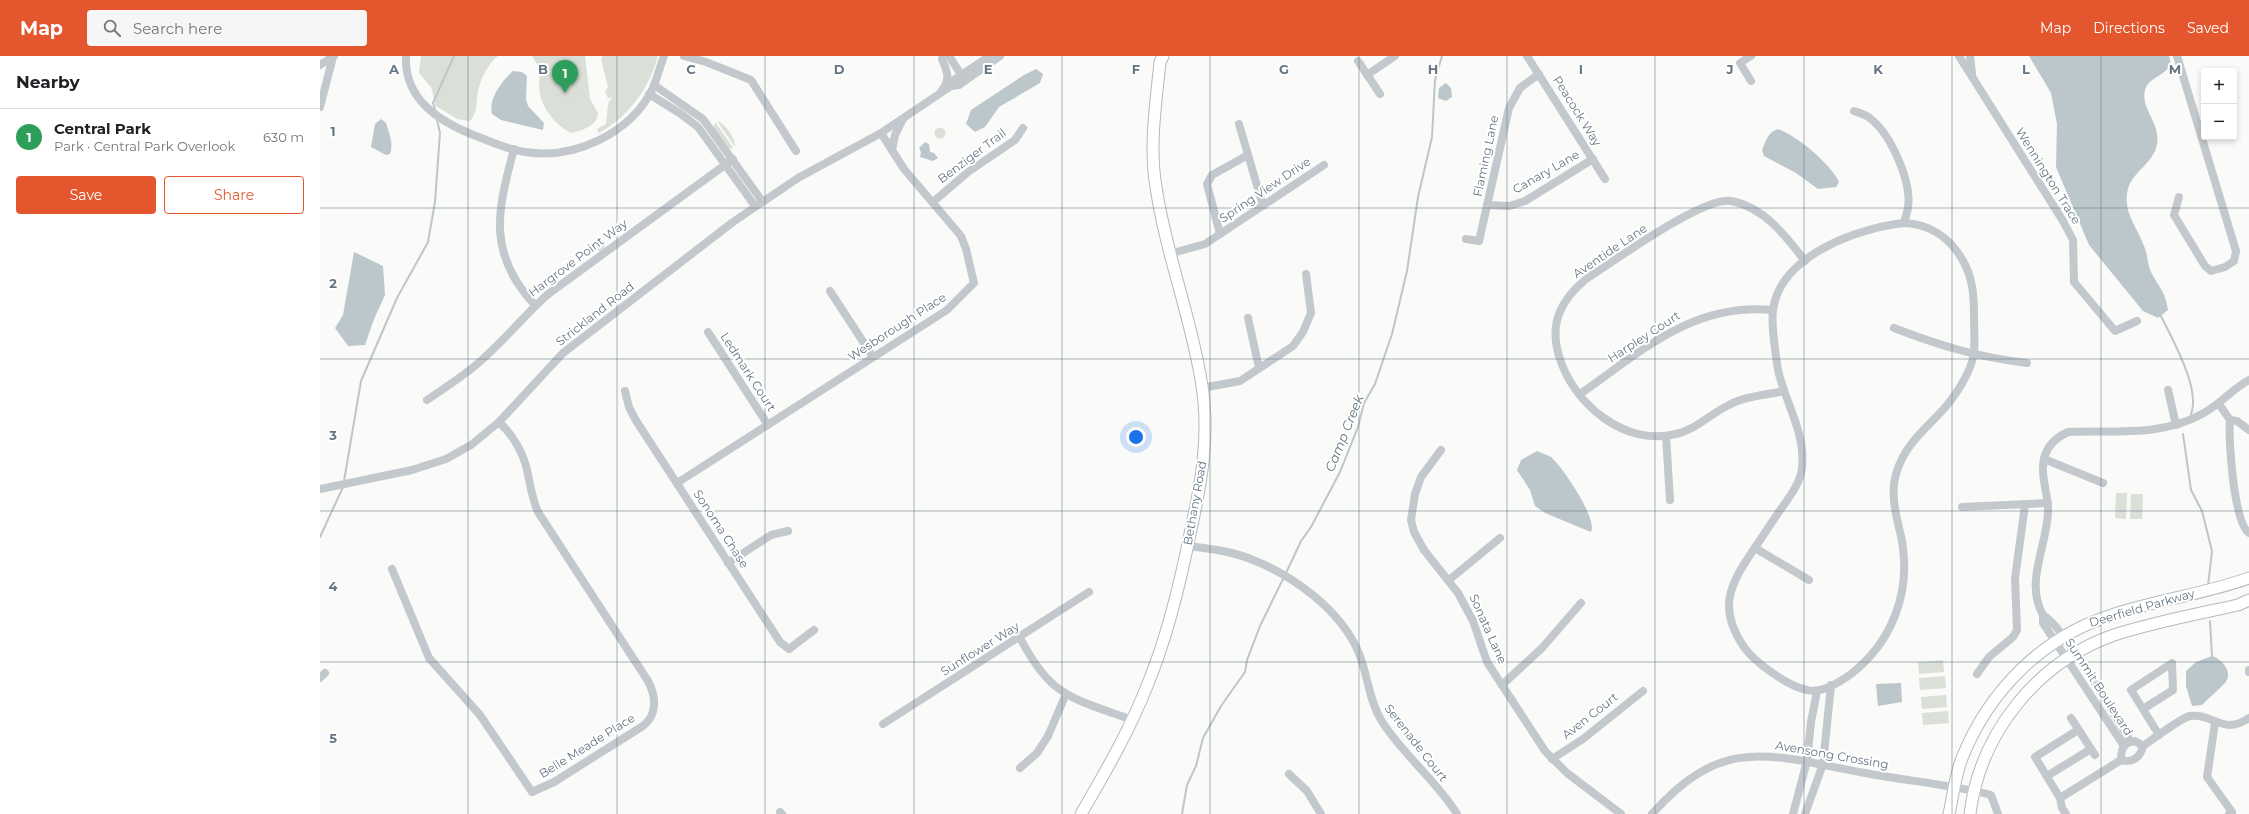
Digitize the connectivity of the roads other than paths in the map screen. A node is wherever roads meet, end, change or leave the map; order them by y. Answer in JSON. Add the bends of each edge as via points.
{"nodes":[{"id":1,"x":333,"y":56,"type":"edge"},
{"id":2,"x":406,"y":56,"type":"edge"},
{"id":3,"x":664,"y":56,"type":"edge"},
{"id":4,"x":684,"y":56,"type":"edge"},
{"id":5,"x":990,"y":56,"type":"edge"},
{"id":6,"x":1000,"y":56,"type":"edge"},
{"id":7,"x":1163,"y":56,"type":"edge"},
{"id":8,"x":1395,"y":56,"type":"edge"},
{"id":9,"x":1528,"y":56,"type":"edge"},
{"id":10,"x":1751,"y":56,"type":"edge"},
{"id":11,"x":1959,"y":56,"type":"edge"},
{"id":12,"x":1970,"y":56,"type":"edge"},
{"id":13,"x":2176,"y":56,"type":"edge"},
{"id":14,"x":946,"y":58,"type":"edge"},
{"id":15,"x":707,"y":59,"type":"edge"},
{"id":16,"x":1358,"y":61,"type":"dead end"},
{"id":17,"x":979,"y":63,"type":"junction"},
{"id":18,"x":320,"y":65,"type":"edge"},
{"id":19,"x":1539,"y":74,"type":"junction"},
{"id":20,"x":1367,"y":75,"type":"junction"},
{"id":21,"x":1972,"y":75,"type":"junction"},
{"id":22,"x":958,"y":81,"type":"junction"},
{"id":23,"x":1751,"y":81,"type":"dead end"},
{"id":24,"x":654,"y":85,"type":"junction"},
{"id":25,"x":649,"y":94,"type":"junction"},
{"id":26,"x":1380,"y":94,"type":"dead end"},
{"id":27,"x":936,"y":96,"type":"junction"},
{"id":28,"x":320,"y":107,"type":"edge"},
{"id":29,"x":1854,"y":111,"type":"dead end"},
{"id":30,"x":904,"y":117,"type":"junction"},
{"id":31,"x":1239,"y":124,"type":"dead end"},
{"id":32,"x":1023,"y":128,"type":"dead end"},
{"id":33,"x":881,"y":133,"type":"junction"},
{"id":34,"x":514,"y":149,"type":"junction"},
{"id":35,"x":892,"y":150,"type":"junction"},
{"id":36,"x":796,"y":151,"type":"dead end"},
{"id":37,"x":1248,"y":155,"type":"junction"},
{"id":38,"x":732,"y":159,"type":"junction"},
{"id":39,"x":1593,"y":159,"type":"junction"},
{"id":40,"x":724,"y":164,"type":"junction"},
{"id":41,"x":1324,"y":166,"type":"dead end"},
{"id":42,"x":1606,"y":179,"type":"dead end"},
{"id":43,"x":2179,"y":197,"type":"dead end"},
{"id":44,"x":762,"y":201,"type":"junction"},
{"id":45,"x":933,"y":202,"type":"junction"},
{"id":46,"x":1487,"y":204,"type":"junction"},
{"id":47,"x":755,"y":206,"type":"junction"},
{"id":48,"x":1263,"y":206,"type":"junction"},
{"id":49,"x":1904,"y":223,"type":"junction"},
{"id":50,"x":1220,"y":234,"type":"junction"},
{"id":51,"x":1466,"y":239,"type":"dead end"},
{"id":52,"x":1169,"y":254,"type":"junction"},
{"id":53,"x":1805,"y":261,"type":"junction"},
{"id":54,"x":1306,"y":274,"type":"dead end"},
{"id":55,"x":830,"y":291,"type":"dead end"},
{"id":56,"x":536,"y":305,"type":"junction"},
{"id":57,"x":1773,"y":310,"type":"junction"},
{"id":58,"x":1248,"y":318,"type":"dead end"},
{"id":59,"x":2137,"y":321,"type":"dead end"},
{"id":60,"x":1894,"y":328,"type":"dead end"},
{"id":61,"x":708,"y":332,"type":"dead end"},
{"id":62,"x":1974,"y":355,"type":"junction"},
{"id":63,"x":873,"y":357,"type":"junction"},
{"id":64,"x":2027,"y":363,"type":"dead end"},
{"id":65,"x":1259,"y":368,"type":"junction"},
{"id":66,"x":2249,"y":380,"type":"edge"},
{"id":67,"x":1202,"y":388,"type":"junction"},
{"id":68,"x":2168,"y":390,"type":"dead end"},
{"id":69,"x":625,"y":391,"type":"dead end"},
{"id":70,"x":1784,"y":391,"type":"junction"},
{"id":71,"x":1580,"y":394,"type":"junction"},
{"id":72,"x":427,"y":400,"type":"dead end"},
{"id":73,"x":2219,"y":404,"type":"junction"},
{"id":74,"x":2230,"y":420,"type":"junction"},
{"id":75,"x":499,"y":422,"type":"junction"},
{"id":76,"x":768,"y":425,"type":"junction"},
{"id":77,"x":2176,"y":425,"type":"junction"},
{"id":78,"x":2249,"y":430,"type":"edge"},
{"id":79,"x":1666,"y":436,"type":"junction"},
{"id":80,"x":1440,"y":450,"type":"dead end"},
{"id":81,"x":2044,"y":459,"type":"junction"},
{"id":82,"x":677,"y":483,"type":"junction"},
{"id":83,"x":2103,"y":483,"type":"dead end"},
{"id":84,"x":320,"y":489,"type":"edge"},
{"id":85,"x":1670,"y":500,"type":"dead end"},
{"id":86,"x":2048,"y":504,"type":"junction"},
{"id":87,"x":2025,"y":505,"type":"junction"},
{"id":88,"x":1962,"y":507,"type":"dead end"},
{"id":89,"x":788,"y":531,"type":"dead end"},
{"id":90,"x":2249,"y":533,"type":"edge"},
{"id":91,"x":1500,"y":538,"type":"dead end"},
{"id":92,"x":1188,"y":546,"type":"junction"},
{"id":93,"x":1755,"y":548,"type":"junction"},
{"id":94,"x":728,"y":563,"type":"junction"},
{"id":95,"x":392,"y":569,"type":"dead end"},
{"id":96,"x":2249,"y":578,"type":"edge"},
{"id":97,"x":1449,"y":580,"type":"junction"},
{"id":98,"x":1809,"y":580,"type":"dead end"},
{"id":99,"x":1089,"y":592,"type":"dead end"},
{"id":100,"x":2249,"y":600,"type":"edge"},
{"id":101,"x":1581,"y":603,"type":"dead end"},
{"id":102,"x":814,"y":630,"type":"dead end"},
{"id":103,"x":1020,"y":638,"type":"junction"},
{"id":104,"x":2059,"y":639,"type":"junction"},
{"id":105,"x":2071,"y":656,"type":"junction"},
{"id":106,"x":1977,"y":674,"type":"dead end"},
{"id":107,"x":1502,"y":685,"type":"junction"},
{"id":108,"x":1831,"y":685,"type":"junction"},
{"id":109,"x":1643,"y":691,"type":"dead end"},
{"id":110,"x":1817,"y":691,"type":"junction"},
{"id":111,"x":1066,"y":694,"type":"junction"},
{"id":112,"x":2143,"y":709,"type":"junction"},
{"id":113,"x":2071,"y":718,"type":"dead end"},
{"id":114,"x":2249,"y":718,"type":"edge"},
{"id":115,"x":1132,"y":720,"type":"junction"},
{"id":116,"x":2215,"y":723,"type":"junction"},
{"id":117,"x":883,"y":724,"type":"dead end"},
{"id":118,"x":2078,"y":730,"type":"junction"},
{"id":119,"x":2159,"y":735,"type":"junction"},
{"id":120,"x":2127,"y":744,"type":"junction"},
{"id":121,"x":2143,"y":746,"type":"junction"},
{"id":122,"x":1552,"y":759,"type":"junction"},
{"id":123,"x":2121,"y":760,"type":"junction"},
{"id":124,"x":1807,"y":761,"type":"junction"},
{"id":125,"x":1823,"y":764,"type":"junction"},
{"id":126,"x":1020,"y":768,"type":"dead end"},
{"id":127,"x":1290,"y":774,"type":"dead end"},
{"id":128,"x":2047,"y":776,"type":"junction"},
{"id":129,"x":1954,"y":788,"type":"junction"},
{"id":130,"x":1973,"y":790,"type":"junction"},
{"id":131,"x":2060,"y":798,"type":"junction"},
{"id":132,"x":1081,"y":814,"type":"edge"},
{"id":133,"x":1321,"y":814,"type":"edge"},
{"id":134,"x":1457,"y":814,"type":"edge"},
{"id":135,"x":1621,"y":814,"type":"edge"},
{"id":136,"x":1652,"y":814,"type":"edge"},
{"id":137,"x":1793,"y":814,"type":"edge"},
{"id":138,"x":1805,"y":814,"type":"edge"},
{"id":139,"x":1949,"y":814,"type":"edge"},
{"id":140,"x":1970,"y":814,"type":"edge"},
{"id":141,"x":1998,"y":814,"type":"edge"},
{"id":142,"x":2066,"y":814,"type":"edge"},
{"id":143,"x":2229,"y":814,"type":"edge"}],
"edges":[{"from":1,"to":18,"type":"street"},
{"from":1,"to":28,"type":"street"},
{"from":2,"to":34,"type":"street","via":[[412,87],[427,109],[439,119],[468,133]]},
{"from":3,"to":24,"type":"street"},
{"from":4,"to":15,"type":"street"},
{"from":5,"to":17,"type":"street"},
{"from":6,"to":22,"type":"street"},
{"from":7,"to":52,"type":"street","name":"Bethany Road","via":[[1160,62],[1153,127],[1155,186]]},
{"from":8,"to":20,"type":"street"},
{"from":9,"to":19,"type":"street","name":"Peacock Way"},
{"from":10,"to":23,"type":"street","via":[[1740,63]]},
{"from":11,"to":21,"type":"street","name":"Wennington Trace"},
{"from":12,"to":21,"type":"street"},
{"from":13,"to":43,"type":"street","via":[[2236,251],[2234,261],[2211,271],[2205,266],[2174,215]]},
{"from":14,"to":17,"type":"street","via":[[963,66]]},
{"from":14,"to":22,"type":"street"},
{"from":14,"to":27,"type":"street","via":[[948,79],[946,86]]},
{"from":15,"to":36,"type":"street","via":[[751,80]]},
{"from":16,"to":20,"type":"street"},
{"from":17,"to":22,"type":"street"},
{"from":19,"to":39,"type":"street","name":"Peacock Way"},
{"from":19,"to":46,"type":"street","name":"Flaming Lane","via":[[1520,88],[1509,108]]},
{"from":20,"to":26,"type":"street"},
{"from":21,"to":59,"type":"street","name":"Wennington Trace","via":[[2073,240],[2074,282],[2115,331]]},
{"from":22,"to":27,"type":"street","name":"Strickland Road"},
{"from":24,"to":25,"type":"street"},
{"from":24,"to":38,"type":"street","via":[[700,116]]},
{"from":25,"to":34,"type":"street","via":[[624,125],[591,144],[555,153],[530,153]]},
{"from":25,"to":40,"type":"street","via":[[698,127]]},
{"from":27,"to":30,"type":"street","name":"Strickland Road"},
{"from":29,"to":49,"type":"street","via":[[1870,117],[1897,158],[1905,177],[1908,197]]},
{"from":30,"to":33,"type":"street","name":"Strickland Road"},
{"from":30,"to":35,"type":"street","via":[[895,135]]},
{"from":31,"to":37,"type":"street"},
{"from":32,"to":45,"type":"street","name":"Benziger Trail","via":[[1015,140],[968,172]]},
{"from":33,"to":35,"type":"street","name":"Wesborough Place"},
{"from":33,"to":44,"type":"street","name":"Strickland Road"},
{"from":34,"to":56,"type":"street","via":[[499,214],[501,238],[510,273],[520,289]]},
{"from":35,"to":45,"type":"street","name":"Wesborough Place"},
{"from":37,"to":48,"type":"street"},
{"from":37,"to":50,"type":"street","name":"Spring View Drive","via":[[1212,175],[1207,184]]},
{"from":38,"to":40,"type":"street","name":"Hargrove Point Way"},
{"from":38,"to":44,"type":"street"},
{"from":39,"to":42,"type":"street","name":"Peacock Way"},
{"from":39,"to":46,"type":"street","name":"Canary Lane","via":[[1525,201],[1508,206]]},
{"from":40,"to":47,"type":"street"},
{"from":40,"to":56,"type":"street","name":"Hargrove Point Way"},
{"from":41,"to":48,"type":"street","name":"Spring View Drive"},
{"from":44,"to":47,"type":"street","name":"Strickland Road"},
{"from":45,"to":63,"type":"street","name":"Wesborough Place","via":[[964,242],[974,283],[947,310]]},
{"from":46,"to":51,"type":"street","name":"Flaming Lane","via":[[1479,241]]},
{"from":47,"to":75,"type":"street","name":"Strickland Road","via":[[563,353]]},
{"from":48,"to":50,"type":"street","name":"Spring View Drive"},
{"from":49,"to":53,"type":"street","via":[[1858,233]]},
{"from":49,"to":62,"type":"street","via":[[1934,230],[1955,249],[1967,267],[1974,292]]},
{"from":50,"to":52,"type":"street","name":"Spring View Drive","via":[[1205,244]]},
{"from":52,"to":67,"type":"street","name":"Bethany Road"},
{"from":53,"to":57,"type":"street","via":[[1784,280]]},
{"from":53,"to":71,"type":"street","name":"Aventide Lane","via":[[1777,228],[1748,206],[1730,200],[1720,201],[1686,216],[1586,279],[1566,300],[1557,319],[1557,346],[1565,371]]},
{"from":54,"to":65,"type":"street","via":[[1311,313],[1303,332],[1293,346]]},
{"from":55,"to":63,"type":"street"},
{"from":56,"to":72,"type":"street","name":"Hargrove Point Way","via":[[486,357]]},
{"from":57,"to":70,"type":"street","via":[[1778,368]]},
{"from":57,"to":71,"type":"street","name":"Harpley Court","via":[[1736,309],[1695,320],[1676,329]]},
{"from":58,"to":65,"type":"street"},
{"from":60,"to":62,"type":"street","via":[[1939,346]]},
{"from":61,"to":76,"type":"street","name":"Ledmark Court"},
{"from":62,"to":64,"type":"street"},
{"from":62,"to":108,"type":"street","via":[[1954,396],[1910,445],[1895,475],[1895,507],[1904,570],[1900,601],[1893,622],[1869,657],[1845,678]]},
{"from":63,"to":76,"type":"street","name":"Wesborough Place"},
{"from":65,"to":67,"type":"street","via":[[1240,381]]},
{"from":66,"to":73,"type":"street"},
{"from":67,"to":92,"type":"street","name":"Bethany Road","via":[[1205,428],[1202,480]]},
{"from":68,"to":77,"type":"street"},
{"from":69,"to":82,"type":"street","name":"Sonoma Chase","via":[[632,413]]},
{"from":70,"to":79,"type":"street","name":"Aventide Lane","via":[[1739,401],[1696,427]]},
{"from":70,"to":93,"type":"street","via":[[1802,446],[1801,474],[1798,484]]},
{"from":71,"to":79,"type":"street","name":"Aventide Lane","via":[[1596,412],[1618,427],[1638,434]]},
{"from":73,"to":74,"type":"street"},
{"from":73,"to":77,"type":"street"},
{"from":74,"to":78,"type":"street","via":[[2237,421]]},
{"from":74,"to":90,"type":"street","via":[[2228,433],[2233,482],[2240,514]]},
{"from":75,"to":84,"type":"street","name":"Strickland Road","via":[[471,445],[438,463]]},
{"from":75,"to":95,"type":"street","name":"Belle Meade Place","via":[[511,436],[522,457],[538,512],[652,687],[655,704],[649,720],[554,782],[532,792],[480,715],[429,658]]},
{"from":76,"to":82,"type":"street","name":"Wesborough Place"},
{"from":77,"to":81,"type":"street","via":[[2151,431],[2068,432],[2058,436]]},
{"from":79,"to":85,"type":"street"},
{"from":80,"to":97,"type":"street","name":"Sonata Lane","via":[[1421,477],[1411,520],[1418,541]]},
{"from":81,"to":83,"type":"street"},
{"from":81,"to":86,"type":"street","via":[[2043,474]]},
{"from":82,"to":94,"type":"street","name":"Sonoma Chase"},
{"from":86,"to":87,"type":"street"},
{"from":86,"to":104,"type":"street","name":"Summit Boulevard","via":[[2036,576],[2036,597],[2043,615],[2050,618]]},
{"from":87,"to":88,"type":"street"},
{"from":87,"to":106,"type":"street","via":[[2015,578],[2017,630],[2013,637],[1989,657]]},
{"from":89,"to":94,"type":"street","via":[[771,535]]},
{"from":91,"to":97,"type":"street"},
{"from":92,"to":115,"type":"street","name":"Bethany Road","via":[[1161,648]]},
{"from":92,"to":134,"type":"street","name":"Serenade Court","via":[[1224,551],[1253,559],[1300,586],[1333,616],[1347,632],[1357,650],[1372,704],[1382,722]]},
{"from":93,"to":98,"type":"street"},
{"from":93,"to":110,"type":"street","via":[[1737,574],[1730,593],[1732,624],[1743,646],[1766,669],[1806,690]]},
{"from":94,"to":102,"type":"street","name":"Sonoma Chase","via":[[780,642],[789,649]]},
{"from":96,"to":104,"type":"street","name":"Deerfield Parkway","via":[[2112,614]]},
{"from":97,"to":107,"type":"street","name":"Sonata Lane","via":[[1473,621],[1487,662]]},
{"from":99,"to":103,"type":"street","name":"Sunflower Way"},
{"from":100,"to":105,"type":"street","name":"Deerfield Parkway","via":[[2238,605],[2114,635]]},
{"from":101,"to":107,"type":"street","via":[[1542,648]]},
{"from":103,"to":111,"type":"street","via":[[1040,670]]},
{"from":103,"to":117,"type":"street","name":"Sunflower Way"},
{"from":104,"to":105,"type":"street","name":"Summit Boulevard"},
{"from":104,"to":129,"type":"street","name":"Deerfield Parkway","via":[[2008,682],[1990,704],[1974,731]]},
{"from":105,"to":120,"type":"street","name":"Summit Boulevard"},
{"from":105,"to":130,"type":"street","name":"Deerfield Parkway","via":[[2033,685],[2015,705],[1984,757]]},
{"from":107,"to":122,"type":"street","name":"Sonata Lane"},
{"from":108,"to":110,"type":"street"},
{"from":108,"to":125,"type":"street"},
{"from":109,"to":122,"type":"street","name":"Aven Court","via":[[1583,739]]},
{"from":110,"to":124,"type":"street"},
{"from":111,"to":115,"type":"street"},
{"from":111,"to":126,"type":"street","via":[[1038,753]]},
{"from":112,"to":112,"type":"street","via":[[2131,690],[2172,663],[2173,690]]},
{"from":112,"to":119,"type":"street"},
{"from":113,"to":118,"type":"street"},
{"from":114,"to":116,"type":"street","via":[[2231,726]]},
{"from":115,"to":132,"type":"street","name":"Bethany Road"},
{"from":116,"to":119,"type":"street","via":[[2200,715],[2188,716]]},
{"from":116,"to":143,"type":"street","via":[[2207,777],[2232,812]]},
{"from":118,"to":128,"type":"street","via":[[2035,757]]},
{"from":118,"to":128,"type":"street","via":[[2093,752]]},
{"from":119,"to":121,"type":"street"},
{"from":120,"to":121,"type":"street"},
{"from":120,"to":123,"type":"street","via":[[2121,751]]},
{"from":121,"to":123,"type":"street","via":[[2138,757],[2131,761]]},
{"from":122,"to":135,"type":"street","name":"Sonata Lane"},
{"from":123,"to":131,"type":"street"},
{"from":124,"to":125,"type":"street","name":"Avensong Crossing"},
{"from":124,"to":136,"type":"street","name":"Avensong Crossing","via":[[1758,755],[1722,762],[1685,782]]},
{"from":124,"to":137,"type":"street"},
{"from":125,"to":129,"type":"street","name":"Avensong Crossing"},
{"from":125,"to":138,"type":"street"},
{"from":127,"to":133,"type":"street","via":[[1307,791]]},
{"from":128,"to":131,"type":"street"},
{"from":129,"to":130,"type":"street","name":"Avensong Crossing"},
{"from":129,"to":139,"type":"street","name":"Deerfield Parkway"},
{"from":130,"to":140,"type":"street","name":"Deerfield Parkway"},
{"from":130,"to":141,"type":"street","name":"Avensong Crossing","via":[[1991,795]]},
{"from":131,"to":142,"type":"street"}]}
